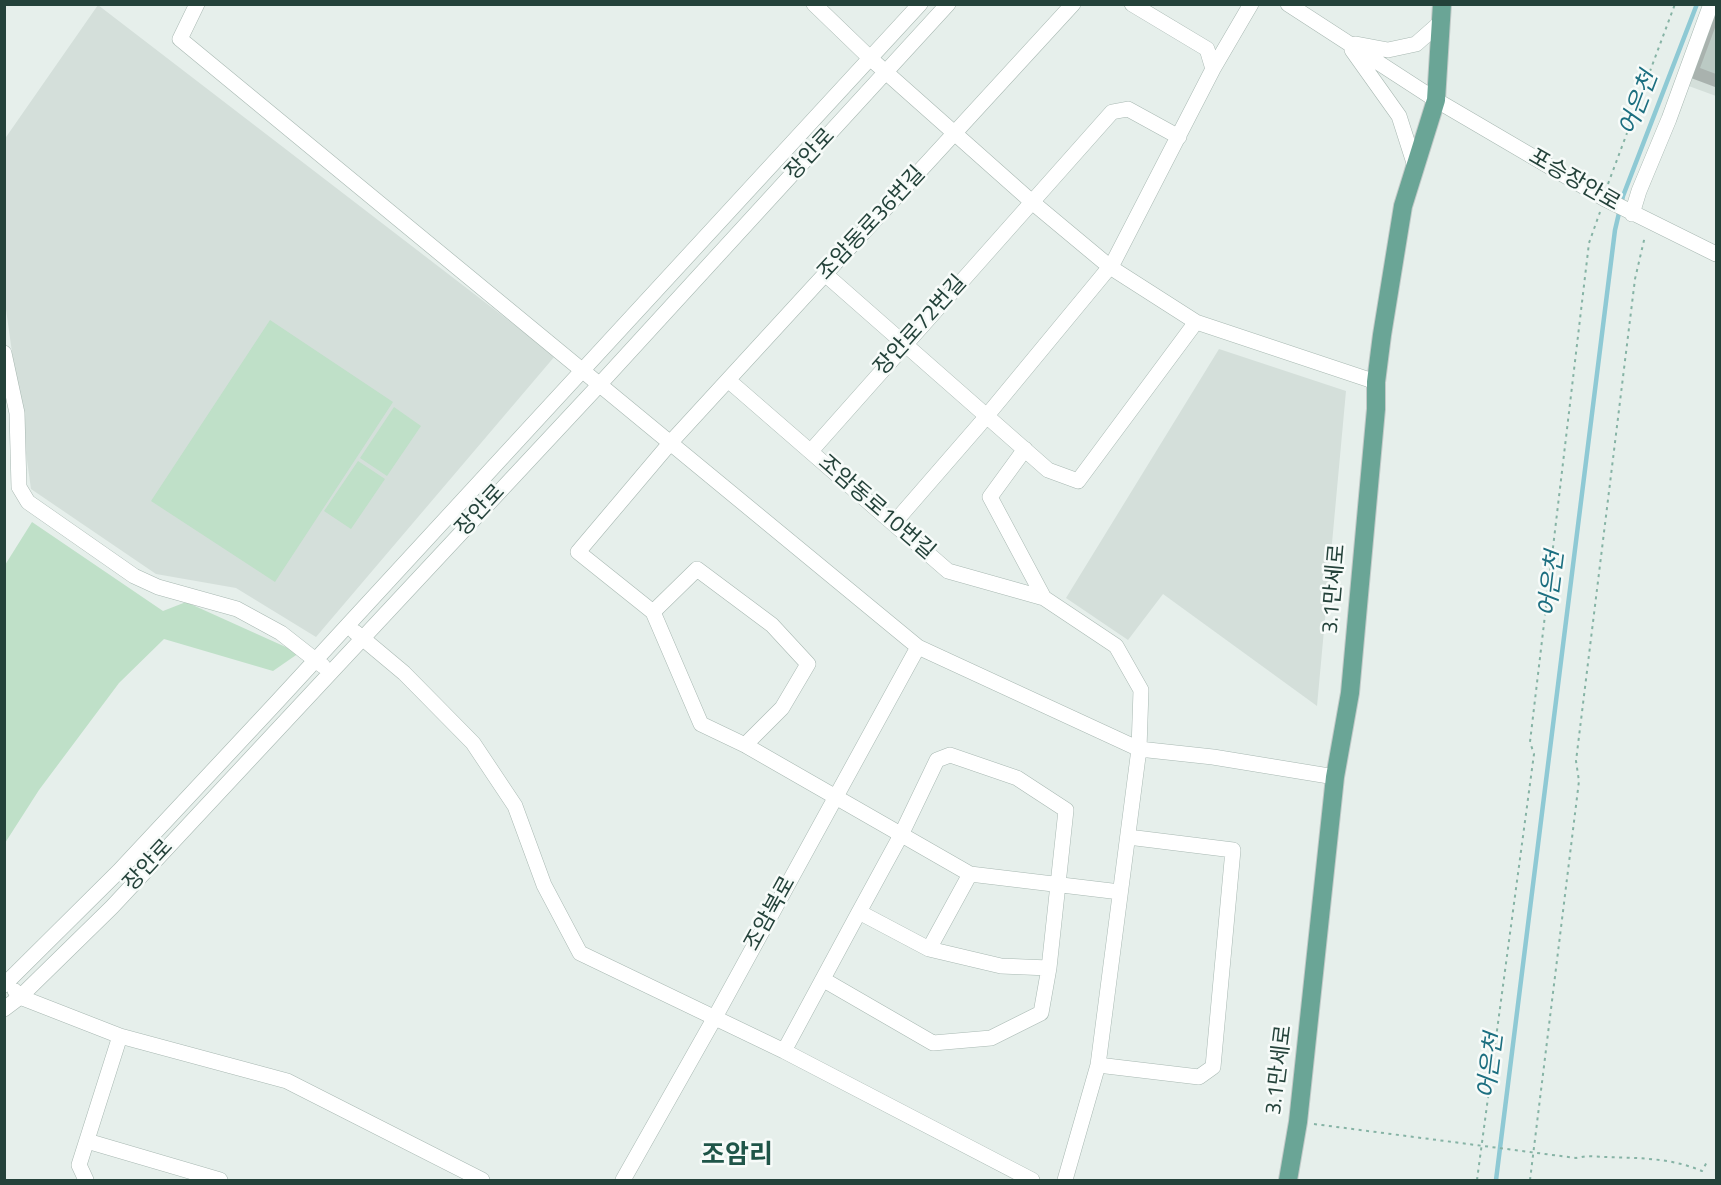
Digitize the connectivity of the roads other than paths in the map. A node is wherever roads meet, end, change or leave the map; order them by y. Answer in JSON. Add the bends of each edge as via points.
{"nodes":[{"id":1,"x":197,"y":4,"type":"edge"},
{"id":2,"x":814,"y":4,"type":"edge"},
{"id":3,"x":920,"y":4,"type":"edge"},
{"id":4,"x":948,"y":4,"type":"edge"},
{"id":5,"x":1073,"y":4,"type":"edge"},
{"id":6,"x":1132,"y":4,"type":"edge"},
{"id":7,"x":1251,"y":4,"type":"edge"},
{"id":8,"x":1288,"y":4,"type":"edge"},
{"id":9,"x":1711,"y":4,"type":"edge"},
{"id":10,"x":1442,"y":14,"type":"edge"},
{"id":11,"x":1347,"y":42,"type":"junction"},
{"id":12,"x":871,"y":59,"type":"junction"},
{"id":13,"x":1213,"y":69,"type":"junction"},
{"id":14,"x":887,"y":73,"type":"junction"},
{"id":15,"x":1436,"y":100,"type":"junction"},
{"id":16,"x":956,"y":133,"type":"junction"},
{"id":17,"x":1179,"y":137,"type":"junction"},
{"id":18,"x":1415,"y":166,"type":"junction"},
{"id":19,"x":1032,"y":202,"type":"junction"},
{"id":20,"x":1631,"y":214,"type":"junction"},
{"id":21,"x":1716,"y":254,"type":"edge"},
{"id":22,"x":1110,"y":267,"type":"junction"},
{"id":23,"x":825,"y":274,"type":"junction"},
{"id":24,"x":1196,"y":322,"type":"junction"},
{"id":25,"x":905,"y":344,"type":"junction"},
{"id":26,"x":4,"y":353,"type":"edge"},
{"id":27,"x":584,"y":370,"type":"junction"},
{"id":28,"x":728,"y":380,"type":"junction"},
{"id":29,"x":1376,"y":382,"type":"junction"},
{"id":30,"x":600,"y":384,"type":"junction"},
{"id":31,"x":986,"y":416,"type":"junction"},
{"id":32,"x":670,"y":442,"type":"junction"},
{"id":33,"x":1025,"y":449,"type":"junction"},
{"id":34,"x":811,"y":451,"type":"junction"},
{"id":35,"x":894,"y":523,"type":"junction"},
{"id":36,"x":1044,"y":598,"type":"junction"},
{"id":37,"x":653,"y":612,"type":"junction"},
{"id":38,"x":348,"y":627,"type":"junction"},
{"id":39,"x":362,"y":638,"type":"junction"},
{"id":40,"x":918,"y":647,"type":"junction"},
{"id":41,"x":316,"y":660,"type":"junction"},
{"id":42,"x":330,"y":672,"type":"junction"},
{"id":43,"x":745,"y":745,"type":"junction"},
{"id":44,"x":1139,"y":749,"type":"junction"},
{"id":45,"x":1335,"y":777,"type":"junction"},
{"id":46,"x":835,"y":798,"type":"junction"},
{"id":47,"x":901,"y":835,"type":"junction"},
{"id":48,"x":1128,"y":837,"type":"junction"},
{"id":49,"x":970,"y":874,"type":"junction"},
{"id":50,"x":1057,"y":883,"type":"junction"},
{"id":51,"x":1120,"y":892,"type":"junction"},
{"id":52,"x":860,"y":912,"type":"junction"},
{"id":53,"x":929,"y":949,"type":"junction"},
{"id":54,"x":1049,"y":968,"type":"junction"},
{"id":55,"x":824,"y":980,"type":"junction"},
{"id":56,"x":6,"y":984,"type":"edge"},
{"id":57,"x":20,"y":997,"type":"junction"},
{"id":58,"x":4,"y":1009,"type":"edge"},
{"id":59,"x":714,"y":1019,"type":"junction"},
{"id":60,"x":120,"y":1036,"type":"junction"},
{"id":61,"x":784,"y":1051,"type":"junction"},
{"id":62,"x":1098,"y":1065,"type":"junction"},
{"id":63,"x":87,"y":1141,"type":"junction"},
{"id":64,"x":203,"y":1178,"type":"edge"},
{"id":65,"x":86,"y":1180,"type":"edge"},
{"id":66,"x":220,"y":1180,"type":"edge"},
{"id":67,"x":482,"y":1180,"type":"edge"},
{"id":68,"x":622,"y":1180,"type":"edge"},
{"id":69,"x":1032,"y":1180,"type":"edge"},
{"id":70,"x":1065,"y":1180,"type":"edge"},
{"id":71,"x":1288,"y":1180,"type":"edge"}],
"edges":[{"from":1,"to":27,"type":"street","via":[[180,39]]},
{"from":2,"to":12,"type":"street"},
{"from":3,"to":12,"type":"street","name":"장안로"},
{"from":4,"to":14,"type":"street","name":"장안로"},
{"from":5,"to":16,"type":"street","name":"조암동로36번길"},
{"from":6,"to":13,"type":"street","via":[[1207,49]]},
{"from":7,"to":13,"type":"street"},
{"from":8,"to":11,"type":"street","name":"포승장안로"},
{"from":9,"to":20,"type":"street"},
{"from":10,"to":11,"type":"street","via":[[1416,44],[1388,50]]},
{"from":10,"to":15,"type":"main road","name":"3.1만세로"},
{"from":11,"to":15,"type":"street","name":"포승장안로"},
{"from":11,"to":18,"type":"street","via":[[1399,116]]},
{"from":12,"to":14,"type":"street"},
{"from":12,"to":27,"type":"street","name":"장안로"},
{"from":13,"to":17,"type":"street"},
{"from":14,"to":16,"type":"street"},
{"from":14,"to":30,"type":"street","name":"장안로"},
{"from":15,"to":18,"type":"main road","name":"3.1만세로"},
{"from":15,"to":20,"type":"street","name":"포승장안로"},
{"from":16,"to":19,"type":"street"},
{"from":16,"to":23,"type":"street","name":"조암동로36번길"},
{"from":17,"to":19,"type":"street","name":"장안로72번길","via":[[1128,109],[1112,112]]},
{"from":17,"to":22,"type":"street"},
{"from":18,"to":29,"type":"main road","name":"3.1만세로","via":[[1403,206]]},
{"from":19,"to":22,"type":"street"},
{"from":19,"to":25,"type":"street","name":"장안로72번길"},
{"from":20,"to":21,"type":"street","name":"포승장안로"},
{"from":22,"to":24,"type":"street"},
{"from":22,"to":31,"type":"street"},
{"from":23,"to":25,"type":"street"},
{"from":23,"to":28,"type":"street","name":"조암동로36번길"},
{"from":24,"to":29,"type":"street"},
{"from":24,"to":33,"type":"street","via":[[1078,481],[1048,470]]},
{"from":25,"to":31,"type":"street"},
{"from":25,"to":34,"type":"street","name":"장안로72번길"},
{"from":26,"to":41,"type":"street","via":[[17,413],[19,487],[28,502],[134,576],[158,587],[237,609],[281,633]]},
{"from":27,"to":30,"type":"street"},
{"from":27,"to":38,"type":"street","name":"장안로"},
{"from":28,"to":32,"type":"street","name":"조암동로36번길"},
{"from":28,"to":34,"type":"street","name":"조암동로10번길"},
{"from":29,"to":45,"type":"main road","name":"3.1만세로","via":[[1350,693]]},
{"from":30,"to":32,"type":"street"},
{"from":30,"to":39,"type":"street","name":"장안로"},
{"from":31,"to":33,"type":"street"},
{"from":31,"to":35,"type":"street"},
{"from":32,"to":37,"type":"street","name":"조암동로36번길","via":[[578,552]]},
{"from":32,"to":40,"type":"street"},
{"from":33,"to":36,"type":"street","name":"조암동로10번길","via":[[990,497]]},
{"from":34,"to":35,"type":"street","name":"조암동로10번길"},
{"from":35,"to":36,"type":"street","name":"조암동로10번길","via":[[948,571]]},
{"from":36,"to":44,"type":"street","name":"조암동로10번길","via":[[1116,646],[1141,690]]},
{"from":37,"to":43,"type":"street","via":[[701,724]]},
{"from":37,"to":43,"type":"street","via":[[697,569],[772,625],[808,663],[782,708]]},
{"from":38,"to":39,"type":"street"},
{"from":38,"to":41,"type":"street","name":"장안로"},
{"from":39,"to":42,"type":"street","name":"장안로"},
{"from":39,"to":59,"type":"street","via":[[404,673],[473,743],[515,806],[544,885],[580,952]]},
{"from":40,"to":44,"type":"street"},
{"from":40,"to":46,"type":"street","name":"조암북로"},
{"from":41,"to":42,"type":"street"},
{"from":41,"to":56,"type":"street","name":"장안로","via":[[126,863]]},
{"from":42,"to":57,"type":"street","name":"장안로","via":[[112,907]]},
{"from":43,"to":46,"type":"street"},
{"from":44,"to":45,"type":"street"},
{"from":44,"to":48,"type":"street","name":"조암동로10번길"},
{"from":45,"to":71,"type":"main road","name":"3.1만세로","via":[[1298,1122]]},
{"from":46,"to":47,"type":"street"},
{"from":46,"to":59,"type":"street","name":"조암북로"},
{"from":47,"to":49,"type":"street"},
{"from":47,"to":50,"type":"street","via":[[937,760],[950,755],[1017,778],[1066,810]]},
{"from":47,"to":52,"type":"street"},
{"from":48,"to":51,"type":"street","name":"조암동로10번길"},
{"from":48,"to":62,"type":"street","via":[[1233,850],[1213,1067],[1199,1077]]},
{"from":49,"to":50,"type":"street"},
{"from":49,"to":53,"type":"street"},
{"from":50,"to":51,"type":"street"},
{"from":50,"to":54,"type":"street"},
{"from":51,"to":62,"type":"street","name":"조암동로10번길"},
{"from":52,"to":53,"type":"street"},
{"from":52,"to":55,"type":"street"},
{"from":53,"to":54,"type":"street","via":[[1001,966]]},
{"from":54,"to":55,"type":"street","via":[[1041,1013],[991,1038],[933,1043]]},
{"from":55,"to":61,"type":"street"},
{"from":56,"to":57,"type":"street"},
{"from":57,"to":58,"type":"street","name":"장안로"},
{"from":57,"to":60,"type":"street"},
{"from":59,"to":61,"type":"street"},
{"from":59,"to":68,"type":"street","name":"조암북로"},
{"from":60,"to":63,"type":"street"},
{"from":60,"to":67,"type":"street","via":[[287,1081]]},
{"from":61,"to":69,"type":"street"},
{"from":62,"to":70,"type":"street","name":"조암동로10번길"},
{"from":63,"to":64,"type":"street"},
{"from":63,"to":65,"type":"street","via":[[79,1165]]},
{"from":64,"to":66,"type":"street"}]}
